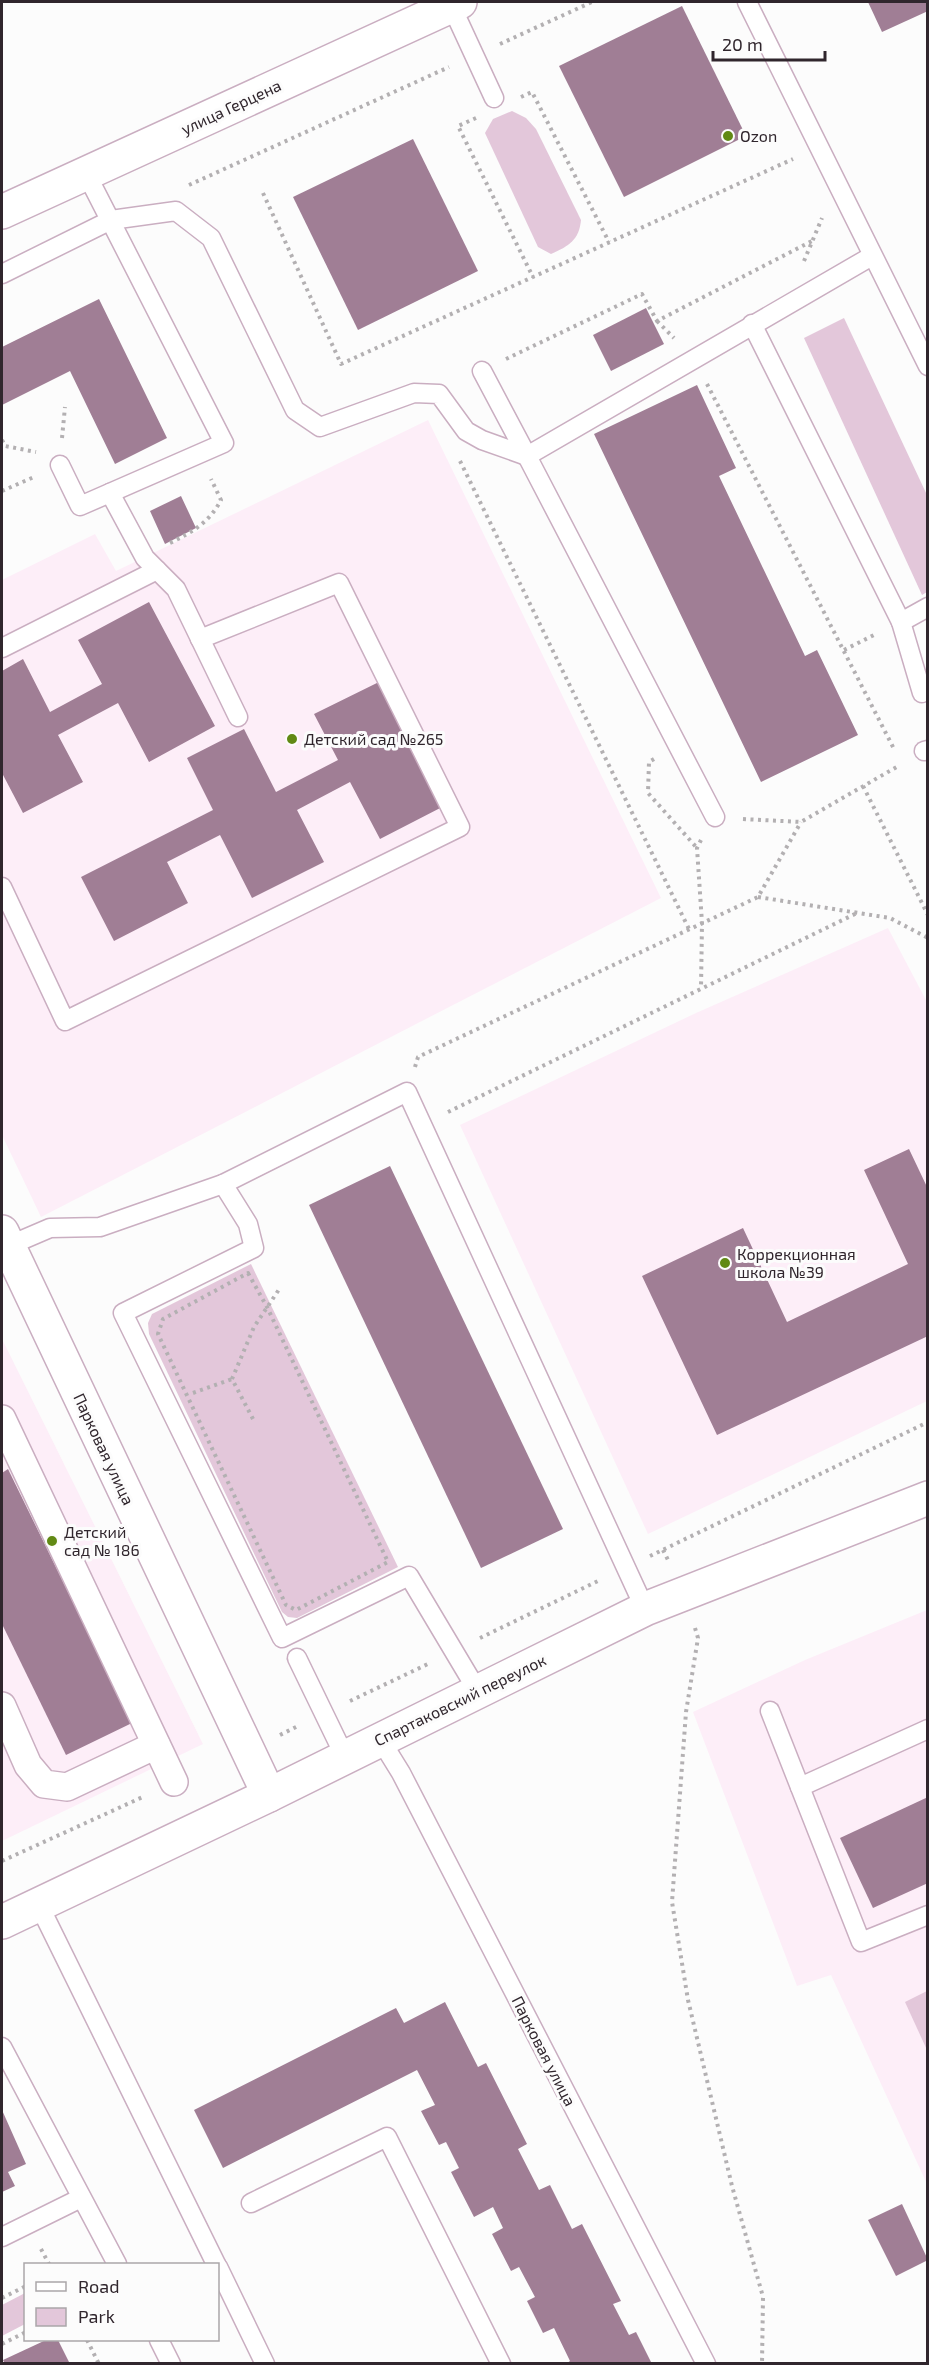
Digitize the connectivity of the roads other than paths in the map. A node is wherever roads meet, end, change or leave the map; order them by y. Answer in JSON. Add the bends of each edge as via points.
{"nodes":[{"id":1,"x":747,"y":2,"type":"edge"},
{"id":2,"x":455,"y":3,"type":"edge"},
{"id":3,"x":503,"y":100,"type":"road end"},
{"id":4,"x":86,"y":173,"type":"junction"},
{"id":5,"x":2,"y":212,"type":"edge"},
{"id":6,"x":111,"y":220,"type":"junction"},
{"id":7,"x":872,"y":256,"type":"junction"},
{"id":8,"x":2,"y":274,"type":"edge"},
{"id":9,"x":752,"y":324,"type":"junction"},
{"id":10,"x":927,"y":366,"type":"edge"},
{"id":11,"x":482,"y":371,"type":"road end"},
{"id":12,"x":527,"y":456,"type":"junction"},
{"id":13,"x":60,"y":465,"type":"road end"},
{"id":14,"x":110,"y":493,"type":"junction"},
{"id":15,"x":157,"y":570,"type":"junction"},
{"id":16,"x":927,"y":607,"type":"edge"},
{"id":17,"x":901,"y":622,"type":"junction"},
{"id":18,"x":200,"y":639,"type":"junction"},
{"id":19,"x":2,"y":648,"type":"edge"},
{"id":20,"x":922,"y":693,"type":"dead end"},
{"id":21,"x":238,"y":717,"type":"dead end"},
{"id":22,"x":715,"y":817,"type":"road end"},
{"id":23,"x":2,"y":887,"type":"edge"},
{"id":24,"x":223,"y":1184,"type":"junction"},
{"id":25,"x":5,"y":1239,"type":"edge"},
{"id":26,"x":2,"y":1419,"type":"edge"},
{"id":27,"x":927,"y":1498,"type":"edge"},
{"id":28,"x":645,"y":1609,"type":"junction"},
{"id":29,"x":297,"y":1659,"type":"dead end"},
{"id":30,"x":477,"y":1690,"type":"junction"},
{"id":31,"x":2,"y":1706,"type":"edge"},
{"id":32,"x":770,"y":1711,"type":"dead end"},
{"id":33,"x":927,"y":1729,"type":"edge"},
{"id":34,"x":380,"y":1739,"type":"junction"},
{"id":35,"x":156,"y":1745,"type":"junction"},
{"id":36,"x":345,"y":1757,"type":"junction"},
{"id":37,"x":174,"y":1782,"type":"dead end"},
{"id":38,"x":800,"y":1787,"type":"junction"},
{"id":39,"x":269,"y":1795,"type":"junction"},
{"id":40,"x":39,"y":1905,"type":"junction"},
{"id":41,"x":927,"y":1915,"type":"edge"},
{"id":42,"x":2,"y":1922,"type":"edge"},
{"id":43,"x":2,"y":2047,"type":"edge"},
{"id":44,"x":81,"y":2198,"type":"junction"},
{"id":45,"x":251,"y":2203,"type":"dead end"},
{"id":46,"x":2,"y":2237,"type":"edge"},
{"id":47,"x":116,"y":2263,"type":"edge"},
{"id":48,"x":216,"y":2263,"type":"edge"},
{"id":49,"x":219,"y":2270,"type":"edge"},
{"id":50,"x":160,"y":2341,"type":"edge"},
{"id":51,"x":171,"y":2364,"type":"edge"},
{"id":52,"x":265,"y":2364,"type":"edge"},
{"id":53,"x":501,"y":2364,"type":"edge"},
{"id":54,"x":706,"y":2364,"type":"edge"}],
"edges":[{"from":1,"to":7,"type":"lane"},
{"from":2,"to":3,"type":"lane","via":[[474,55]]},
{"from":2,"to":4,"type":"street","name":"улица Герцена"},
{"from":4,"to":5,"type":"street","name":"улица Герцена"},
{"from":4,"to":6,"type":"lane"},
{"from":6,"to":8,"type":"lane"},
{"from":6,"to":12,"type":"lane","via":[[176,211],[212,238],[295,410],[320,427],[414,393],[439,394],[466,431]]},
{"from":6,"to":14,"type":"lane","via":[[224,443]]},
{"from":7,"to":9,"type":"lane"},
{"from":7,"to":10,"type":"lane"},
{"from":9,"to":12,"type":"lane"},
{"from":9,"to":17,"type":"lane"},
{"from":11,"to":12,"type":"lane"},
{"from":12,"to":22,"type":"lane"},
{"from":13,"to":14,"type":"lane","via":[[80,506]]},
{"from":14,"to":15,"type":"lane","via":[[143,554]]},
{"from":15,"to":18,"type":"lane","via":[[176,589]]},
{"from":15,"to":19,"type":"lane"},
{"from":16,"to":17,"type":"lane"},
{"from":17,"to":20,"type":"lane"},
{"from":18,"to":21,"type":"lane"},
{"from":18,"to":23,"type":"lane","via":[[339,583],[460,827],[65,1021]]},
{"from":24,"to":25,"type":"lane","via":[[100,1227],[50,1228]]},
{"from":24,"to":28,"type":"lane","via":[[407,1092]]},
{"from":24,"to":30,"type":"lane","via":[[248,1224],[254,1248],[123,1313],[282,1638],[408,1576]]},
{"from":25,"to":39,"type":"street","name":"Парковая улица"},
{"from":26,"to":35,"type":"street"},
{"from":27,"to":28,"type":"street","name":"Спартаковский переулок"},
{"from":28,"to":30,"type":"street","name":"Спартаковский переулок"},
{"from":29,"to":36,"type":"lane"},
{"from":30,"to":34,"type":"street","name":"Спартаковский переулок"},
{"from":31,"to":35,"type":"street","via":[[28,1765],[44,1784],[67,1787]]},
{"from":32,"to":38,"type":"lane"},
{"from":33,"to":38,"type":"lane"},
{"from":34,"to":36,"type":"street","name":"Спартаковский переулок"},
{"from":34,"to":54,"type":"lane","name":"Парковая улица"},
{"from":35,"to":37,"type":"street"},
{"from":36,"to":39,"type":"street","name":"Спартаковский переулок"},
{"from":38,"to":41,"type":"lane","via":[[861,1942]]},
{"from":39,"to":40,"type":"street","name":"Спартаковский переулок"},
{"from":40,"to":42,"type":"street","name":"Спартаковский переулок"},
{"from":40,"to":48,"type":"lane"},
{"from":43,"to":44,"type":"lane"},
{"from":44,"to":46,"type":"lane"},
{"from":44,"to":47,"type":"lane"},
{"from":45,"to":53,"type":"lane","via":[[387,2137]]},
{"from":49,"to":52,"type":"lane"},
{"from":50,"to":51,"type":"lane"}]}
